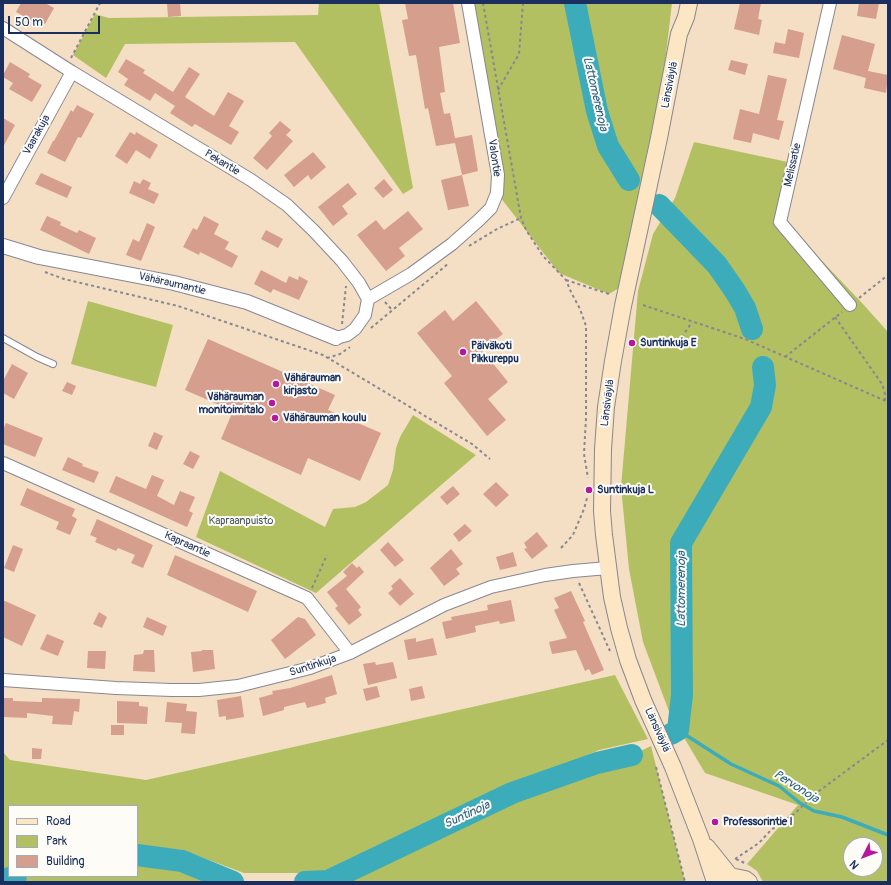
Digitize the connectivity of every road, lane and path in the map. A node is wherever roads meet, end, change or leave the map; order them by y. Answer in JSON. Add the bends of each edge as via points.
{"nodes":[{"id":1,"x":100,"y":3,"type":"edge"},
{"id":2,"x":468,"y":3,"type":"edge"},
{"id":3,"x":484,"y":3,"type":"edge"},
{"id":4,"x":523,"y":3,"type":"edge"},
{"id":5,"x":678,"y":3,"type":"edge"},
{"id":6,"x":689,"y":3,"type":"edge"},
{"id":7,"x":830,"y":3,"type":"edge"},
{"id":8,"x":3,"y":28,"type":"edge"},
{"id":9,"x":679,"y":34,"type":"junction"},
{"id":10,"x":69,"y":70,"type":"junction"},
{"id":11,"x":498,"y":90,"type":"junction"},
{"id":12,"x":487,"y":110,"type":"junction"},
{"id":13,"x":3,"y":198,"type":"edge"},
{"id":14,"x":521,"y":218,"type":"junction"},
{"id":15,"x":3,"y":246,"type":"edge"},
{"id":16,"x":466,"y":248,"type":"dead end"},
{"id":17,"x":449,"y":262,"type":"dead end"},
{"id":18,"x":43,"y":272,"type":"dead end"},
{"id":19,"x":888,"y":275,"type":"edge"},
{"id":20,"x":566,"y":280,"type":"junction"},
{"id":21,"x":347,"y":282,"type":"dead end"},
{"id":22,"x":609,"y":294,"type":"dead end"},
{"id":23,"x":368,"y":299,"type":"junction"},
{"id":24,"x":643,"y":305,"type":"dead end"},
{"id":25,"x":850,"y":305,"type":"junction"},
{"id":26,"x":835,"y":317,"type":"junction"},
{"id":27,"x":377,"y":322,"type":"dead end"},
{"id":28,"x":692,"y":322,"type":"junction"},
{"id":29,"x":339,"y":334,"type":"junction"},
{"id":30,"x":3,"y":338,"type":"edge"},
{"id":31,"x":632,"y":343,"type":"dead end"},
{"id":32,"x":784,"y":357,"type":"junction"},
{"id":33,"x":52,"y":364,"type":"dead end"},
{"id":34,"x":885,"y":400,"type":"junction"},
{"id":35,"x":888,"y":402,"type":"edge"},
{"id":36,"x":490,"y":459,"type":"dead end"},
{"id":37,"x":3,"y":463,"type":"edge"},
{"id":38,"x":588,"y":483,"type":"dead end"},
{"id":39,"x":588,"y":496,"type":"dead end"},
{"id":40,"x":561,"y":548,"type":"dead end"},
{"id":41,"x":327,"y":555,"type":"dead end"},
{"id":42,"x":608,"y":568,"type":"junction"},
{"id":43,"x":307,"y":598,"type":"junction"},
{"id":44,"x":350,"y":654,"type":"junction"},
{"id":45,"x":3,"y":680,"type":"edge"},
{"id":46,"x":888,"y":740,"type":"edge"},
{"id":47,"x":655,"y":761,"type":"dead end"},
{"id":48,"x":735,"y":859,"type":"dead end"},
{"id":49,"x":721,"y":880,"type":"edge"},
{"id":50,"x":685,"y":882,"type":"edge"},
{"id":51,"x":749,"y":882,"type":"edge"}],
"edges":[{"from":1,"to":10,"type":"path"},
{"from":2,"to":12,"type":"street","name":"Valontie"},
{"from":3,"to":11,"type":"path"},
{"from":4,"to":11,"type":"path","via":[[519,54]]},
{"from":5,"to":9,"type":"main road","name":"Länsiväylä"},
{"from":6,"to":9,"type":"main road","name":"Länsiväylä"},
{"from":7,"to":25,"type":"street","name":"Melissatie","via":[[780,222]]},
{"from":8,"to":10,"type":"street","name":"Pekantie"},
{"from":9,"to":42,"type":"main road","name":"Länsiväylä","via":[[610,381],[602,478]]},
{"from":10,"to":13,"type":"street","name":"Vaarakuja"},
{"from":10,"to":23,"type":"street","name":"Pekantie","via":[[288,205],[342,261]]},
{"from":11,"to":12,"type":"path"},
{"from":11,"to":14,"type":"path"},
{"from":12,"to":23,"type":"street","name":"Valontie","via":[[498,175],[497,194],[491,208],[431,260]]},
{"from":14,"to":16,"type":"path"},
{"from":14,"to":20,"type":"path","via":[[543,256]]},
{"from":15,"to":29,"type":"street","name":"Vähäraumantie","via":[[39,257],[174,283],[247,302]]},
{"from":17,"to":27,"type":"path"},
{"from":18,"to":36,"type":"path","via":[[64,280],[178,306],[323,355],[472,444]]},
{"from":19,"to":25,"type":"path"},
{"from":20,"to":22,"type":"path"},
{"from":20,"to":38,"type":"path","via":[[586,326],[584,454]]},
{"from":21,"to":29,"type":"path"},
{"from":23,"to":29,"type":"street","via":[[365,315],[356,328],[347,335]]},
{"from":24,"to":28,"type":"path"},
{"from":25,"to":26,"type":"path"},
{"from":26,"to":32,"type":"path"},
{"from":26,"to":34,"type":"path","via":[[882,384]]},
{"from":28,"to":31,"type":"path","via":[[680,340],[671,347]]},
{"from":28,"to":32,"type":"path","via":[[744,339]]},
{"from":30,"to":33,"type":"lane"},
{"from":32,"to":34,"type":"path"},
{"from":34,"to":35,"type":"path"},
{"from":37,"to":43,"type":"street","name":"Kapraantie"},
{"from":39,"to":40,"type":"path","via":[[573,535]]},
{"from":41,"to":43,"type":"path"},
{"from":42,"to":44,"type":"street","name":"Suntinkuja","via":[[545,575],[491,587],[444,605]]},
{"from":42,"to":49,"type":"main road","name":"Länsiväylä","via":[[628,660],[701,839]]},
{"from":43,"to":44,"type":"street","name":"Kapraantie"},
{"from":44,"to":45,"type":"street","name":"Suntinkuja","via":[[277,677],[238,686],[199,690],[116,688]]},
{"from":46,"to":48,"type":"path","via":[[819,791],[759,843]]},
{"from":47,"to":50,"type":"path"},
{"from":49,"to":51,"type":"main road","via":[[745,879]]}]}
